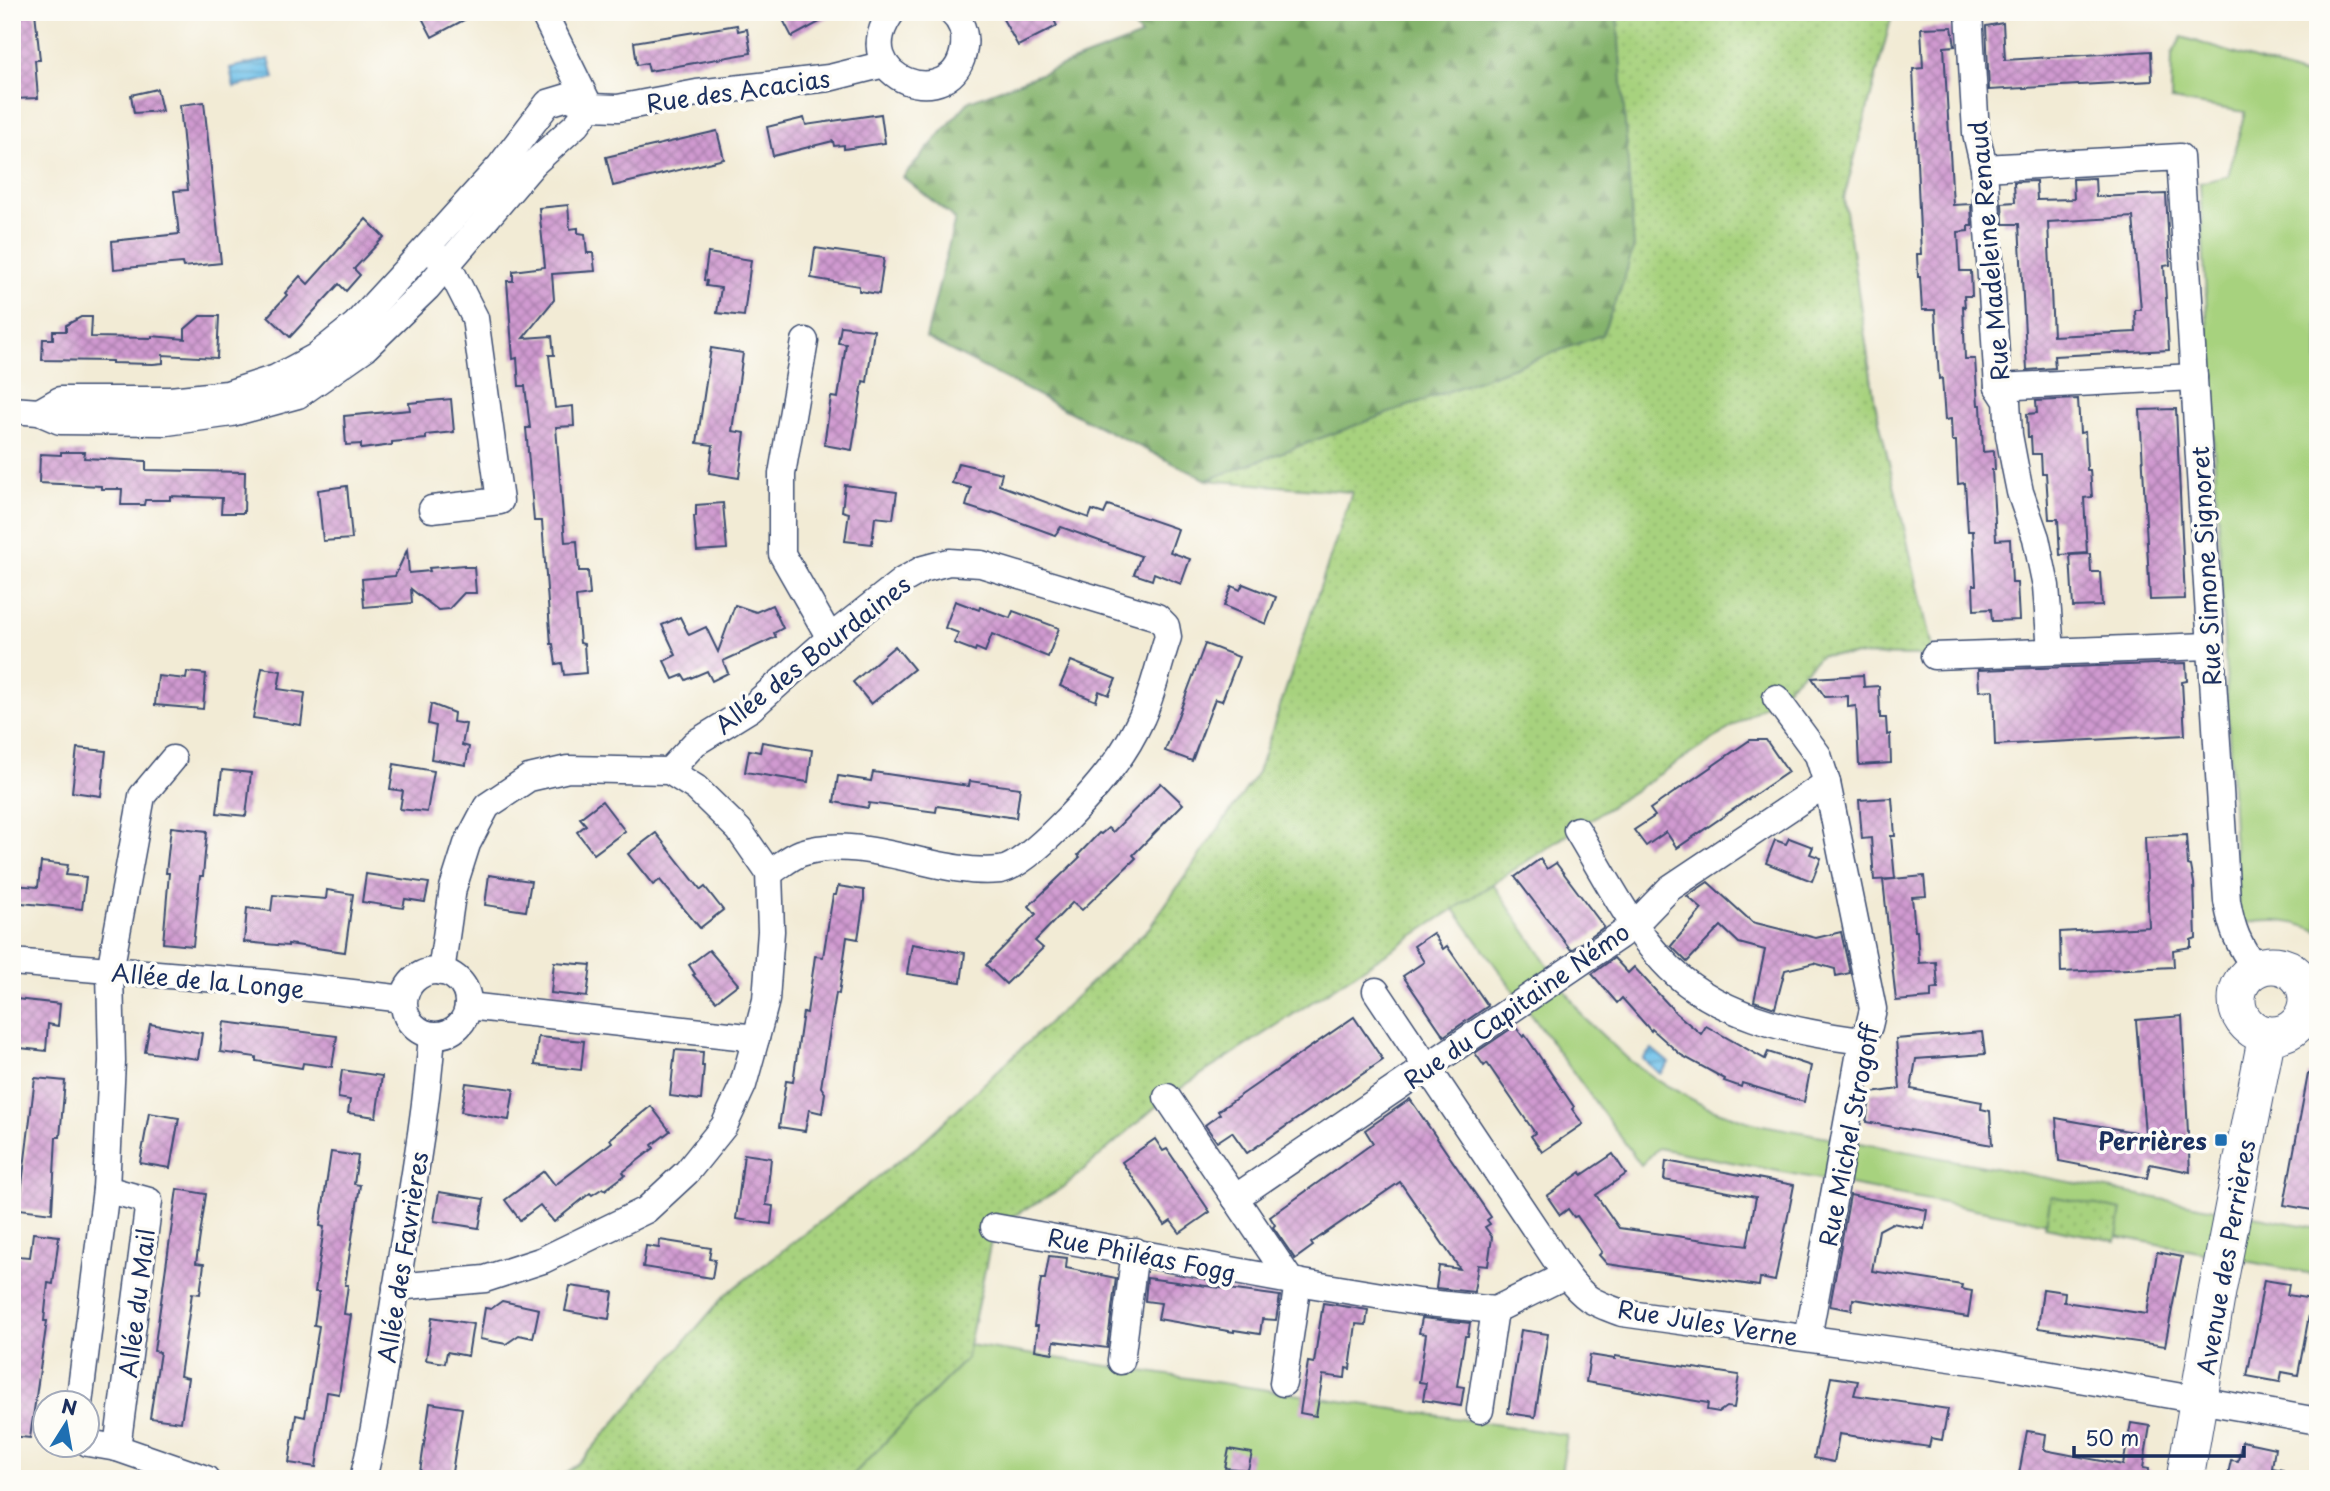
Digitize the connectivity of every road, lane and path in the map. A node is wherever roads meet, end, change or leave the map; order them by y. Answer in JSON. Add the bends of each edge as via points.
{"nodes":[{"id":1,"x":543,"y":12,"type":"edge"},
{"id":2,"x":892,"y":12,"type":"edge"},
{"id":3,"x":951,"y":12,"type":"edge"},
{"id":4,"x":1969,"y":12,"type":"edge"},
{"id":5,"x":885,"y":64,"type":"junction"},
{"id":6,"x":590,"y":107,"type":"junction"},
{"id":7,"x":1984,"y":168,"type":"junction"},
{"id":8,"x":427,"y":247,"type":"junction"},
{"id":9,"x":448,"y":265,"type":"junction"},
{"id":10,"x":805,"y":341,"type":"dead end"},
{"id":11,"x":2194,"y":376,"type":"junction"},
{"id":12,"x":1998,"y":387,"type":"junction"},
{"id":13,"x":12,"y":410,"type":"edge"},
{"id":14,"x":39,"y":412,"type":"junction"},
{"id":15,"x":432,"y":509,"type":"dead end"},
{"id":16,"x":830,"y":638,"type":"junction"},
{"id":17,"x":2209,"y":646,"type":"junction"},
{"id":18,"x":2051,"y":651,"type":"junction"},
{"id":19,"x":1934,"y":656,"type":"dead end"},
{"id":20,"x":1776,"y":698,"type":"dead end"},
{"id":21,"x":173,"y":759,"type":"dead end"},
{"id":22,"x":669,"y":771,"type":"junction"},
{"id":23,"x":1828,"y":783,"type":"junction"},
{"id":24,"x":1577,"y":830,"type":"dead end"},
{"id":25,"x":769,"y":873,"type":"junction"},
{"id":26,"x":1635,"y":924,"type":"junction"},
{"id":27,"x":12,"y":962,"type":"edge"},
{"id":28,"x":2256,"y":969,"type":"junction"},
{"id":29,"x":110,"y":971,"type":"junction"},
{"id":30,"x":441,"y":972,"type":"junction"},
{"id":31,"x":1376,"y":991,"type":"dead end"},
{"id":32,"x":2311,"y":993,"type":"edge"},
{"id":33,"x":404,"y":999,"type":"junction"},
{"id":34,"x":468,"y":1006,"type":"junction"},
{"id":35,"x":432,"y":1035,"type":"junction"},
{"id":36,"x":2267,"y":1035,"type":"junction"},
{"id":37,"x":756,"y":1038,"type":"junction"},
{"id":38,"x":1862,"y":1041,"type":"junction"},
{"id":39,"x":1428,"y":1067,"type":"junction"},
{"id":40,"x":1167,"y":1097,"type":"dead end"},
{"id":41,"x":106,"y":1189,"type":"junction"},
{"id":42,"x":1235,"y":1198,"type":"junction"},
{"id":43,"x":994,"y":1227,"type":"dead end"},
{"id":44,"x":1135,"y":1251,"type":"junction"},
{"id":45,"x":1566,"y":1275,"type":"junction"},
{"id":46,"x":1294,"y":1281,"type":"junction"},
{"id":47,"x":396,"y":1287,"type":"junction"},
{"id":48,"x":1495,"y":1310,"type":"junction"},
{"id":49,"x":1808,"y":1338,"type":"junction"},
{"id":50,"x":1121,"y":1361,"type":"dead end"},
{"id":51,"x":1283,"y":1384,"type":"dead end"},
{"id":52,"x":81,"y":1390,"type":"edge"},
{"id":53,"x":2199,"y":1399,"type":"junction"},
{"id":54,"x":1480,"y":1410,"type":"dead end"},
{"id":55,"x":2318,"y":1421,"type":"edge"},
{"id":56,"x":102,"y":1445,"type":"edge"},
{"id":57,"x":117,"y":1448,"type":"junction"},
{"id":58,"x":206,"y":1479,"type":"edge"},
{"id":59,"x":363,"y":1479,"type":"edge"},
{"id":60,"x":2185,"y":1479,"type":"edge"}],
"edges":[{"from":1,"to":6,"type":"street"},
{"from":2,"to":5,"type":"street","via":[[880,36]]},
{"from":3,"to":5,"type":"street","via":[[965,42],[963,56],[946,78],[919,85],[894,75]]},
{"from":4,"to":7,"type":"street","name":"Rue Madeleine Renaud","via":[[1976,133]]},
{"from":5,"to":6,"type":"street","name":"Rue des Acacias","via":[[829,78],[697,93],[618,108]]},
{"from":6,"to":8,"type":"street","name":"Rue des Acacias","via":[[568,97],[548,103],[500,166]]},
{"from":6,"to":9,"type":"street","name":"Rue des Acacias","via":[[534,163]]},
{"from":7,"to":11,"type":"street","name":"Rue Simone Signoret","via":[[2180,156]]},
{"from":7,"to":12,"type":"street","name":"Rue Madeleine Renaud"},
{"from":8,"to":9,"type":"street"},
{"from":8,"to":14,"type":"street","name":"Rue des Acacias","via":[[355,325],[315,357],[276,378],[227,394],[170,400],[60,400]]},
{"from":9,"to":14,"type":"street","name":"Rue des Acacias","via":[[365,348],[298,395],[232,413],[167,422],[60,421]]},
{"from":9,"to":15,"type":"street","via":[[475,318],[500,501]]},
{"from":10,"to":16,"type":"street","via":[[782,474],[782,554]]},
{"from":11,"to":12,"type":"street"},
{"from":11,"to":17,"type":"street","name":"Rue Simone Signoret"},
{"from":12,"to":18,"type":"street","name":"Rue Madeleine Renaud","via":[[2007,401],[2020,492],[2046,586]]},
{"from":13,"to":14,"type":"street","name":"Rue des Acacias"},
{"from":16,"to":22,"type":"street","name":"Allée des Bourdaines","via":[[750,709],[695,744]]},
{"from":16,"to":25,"type":"street","name":"Allée des Bourdaines","via":[[902,582],[923,569],[949,562],[981,564],[1157,617],[1168,636],[1142,717],[1116,762],[1068,817],[1014,867],[961,868],[836,848],[800,853]]},
{"from":17,"to":18,"type":"street"},
{"from":17,"to":28,"type":"street","name":"Rue Simone Signoret","via":[[2227,901],[2231,928]]},
{"from":18,"to":19,"type":"street"},
{"from":20,"to":23,"type":"street","name":"Rue Michel Strogoff","via":[[1818,755]]},
{"from":21,"to":29,"type":"street","name":"Allée du Mail","via":[[142,796]]},
{"from":22,"to":25,"type":"street","via":[[696,788],[738,830]]},
{"from":22,"to":30,"type":"street","via":[[568,769],[529,778],[487,806],[467,844],[453,888]]},
{"from":23,"to":26,"type":"street","name":"Rue du Capitaine Némo","via":[[1670,888]]},
{"from":23,"to":38,"type":"street","name":"Rue Michel Strogoff","via":[[1873,1009]]},
{"from":24,"to":26,"type":"street"},
{"from":25,"to":37,"type":"street","via":[[766,1000]]},
{"from":26,"to":38,"type":"street","via":[[1662,961],[1717,1002],[1781,1027]]},
{"from":26,"to":39,"type":"street","name":"Rue du Capitaine Némo"},
{"from":27,"to":29,"type":"street","name":"Allée de la Longe"},
{"from":28,"to":32,"type":"street","via":[[2281,966],[2292,971]]},
{"from":28,"to":36,"type":"street","via":[[2245,976],[2236,999],[2245,1023]]},
{"from":29,"to":33,"type":"street","name":"Allée de la Longe"},
{"from":29,"to":41,"type":"street","name":"Allée du Mail","via":[[112,1061]]},
{"from":30,"to":33,"type":"street","via":[[413,981]]},
{"from":30,"to":34,"type":"street","via":[[458,980]]},
{"from":31,"to":39,"type":"street","name":"Rue Jules Verne"},
{"from":32,"to":36,"type":"street","via":[[2302,1020],[2280,1035]]},
{"from":33,"to":35,"type":"street","via":[[408,1019]]},
{"from":34,"to":35,"type":"street","via":[[452,1031]]},
{"from":34,"to":37,"type":"street"},
{"from":35,"to":47,"type":"street","name":"Allée des Favrières","via":[[428,1093]]},
{"from":36,"to":53,"type":"street","name":"Avenue des Perrières"},
{"from":37,"to":47,"type":"street","via":[[743,1085],[724,1126],[687,1172],[646,1210],[543,1260],[485,1279]]},
{"from":38,"to":49,"type":"street","name":"Rue Michel Strogoff"},
{"from":39,"to":42,"type":"street","name":"Rue du Capitaine Némo"},
{"from":39,"to":45,"type":"street","name":"Rue Jules Verne"},
{"from":40,"to":42,"type":"street","name":"Rue Philéas Fogg"},
{"from":41,"to":52,"type":"street","name":"Allée du Mail"},
{"from":41,"to":57,"type":"street","name":"Allée du Mail","via":[[149,1201]]},
{"from":42,"to":46,"type":"street","name":"Rue Philéas Fogg"},
{"from":43,"to":44,"type":"street","name":"Rue Philéas Fogg"},
{"from":44,"to":46,"type":"street","name":"Rue Philéas Fogg"},
{"from":44,"to":50,"type":"street"},
{"from":45,"to":48,"type":"street"},
{"from":45,"to":49,"type":"street","name":"Rue Jules Verne","via":[[1582,1296],[1622,1312]]},
{"from":46,"to":48,"type":"street","name":"Rue Philéas Fogg"},
{"from":46,"to":51,"type":"street"},
{"from":47,"to":59,"type":"street","name":"Allée des Favrières"},
{"from":48,"to":54,"type":"street"},
{"from":49,"to":53,"type":"street","name":"Rue Jules Verne"},
{"from":53,"to":55,"type":"street","name":"Rue Jules Verne"},
{"from":53,"to":60,"type":"street","name":"Avenue des Perrières"},
{"from":56,"to":57,"type":"street"},
{"from":57,"to":58,"type":"street"}]}
